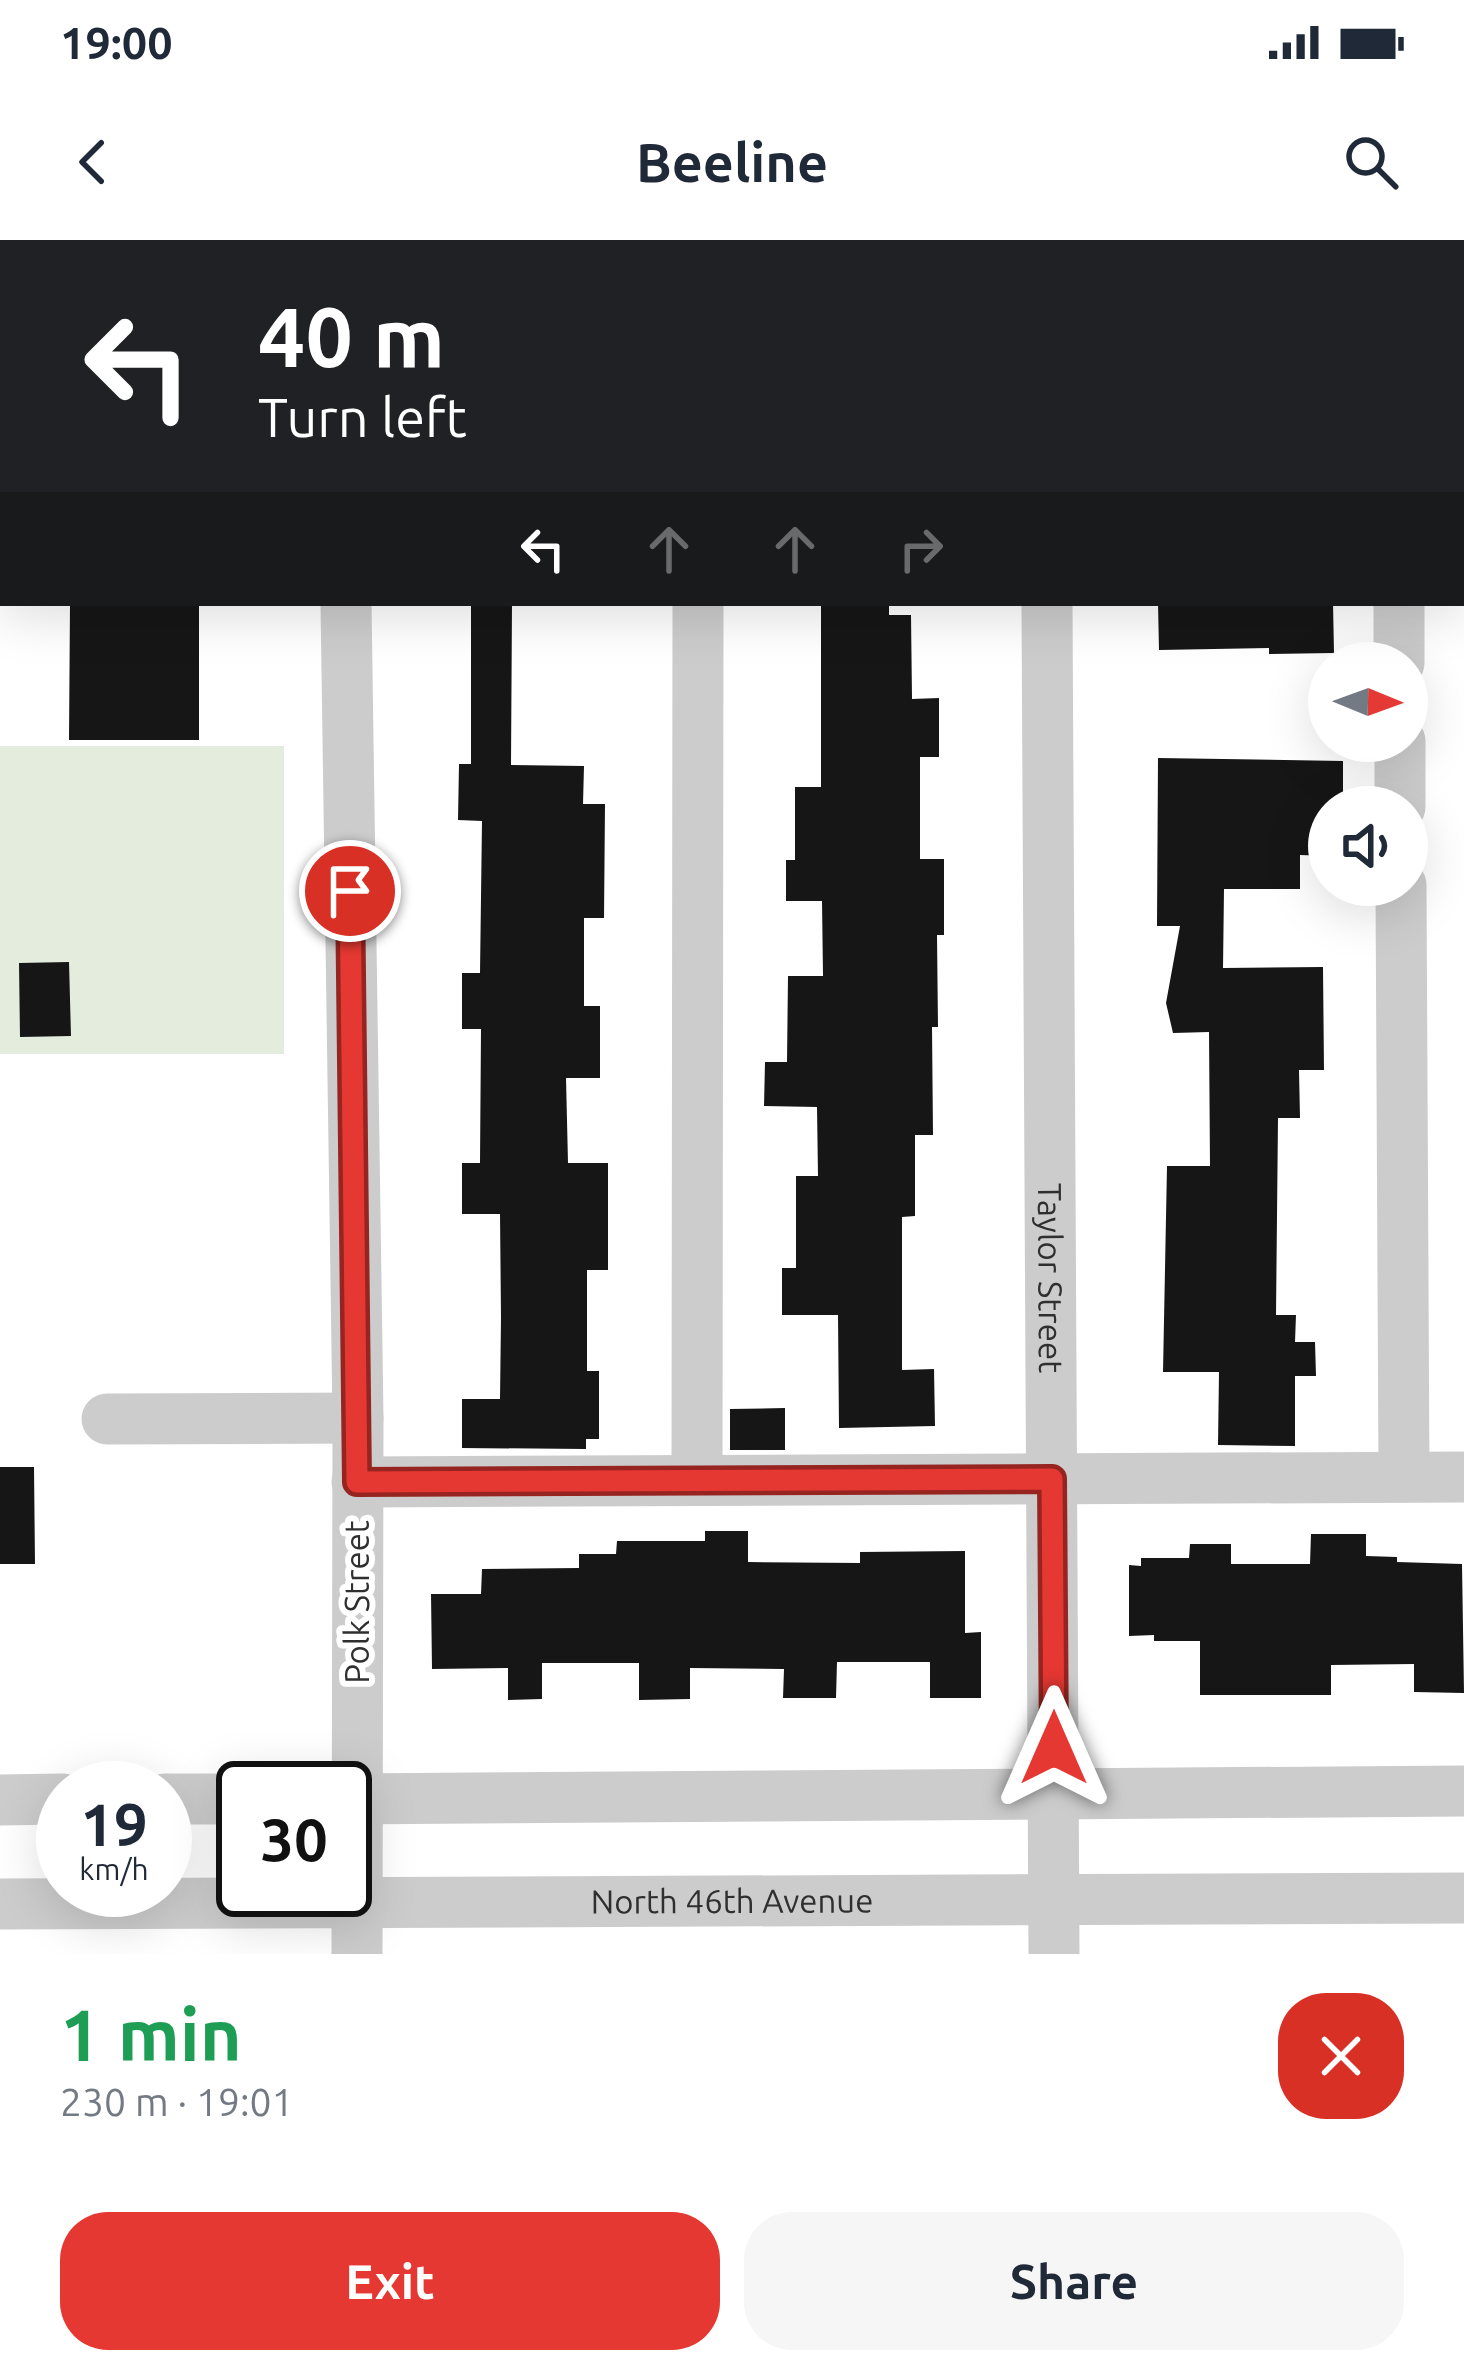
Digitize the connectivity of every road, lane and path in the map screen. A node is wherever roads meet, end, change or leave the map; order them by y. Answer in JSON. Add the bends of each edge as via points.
{"nodes":[{"id":1,"x":346,"y":606,"type":"edge"},
{"id":2,"x":698,"y":606,"type":"edge"},
{"id":3,"x":1047,"y":606,"type":"edge"},
{"id":4,"x":1399,"y":606,"type":"edge"},
{"id":5,"x":1399,"y":642,"type":"edge"},
{"id":6,"x":1401,"y":906,"type":"edge"},
{"id":7,"x":358,"y":1418,"type":"junction"},
{"id":8,"x":107,"y":1419,"type":"dead end"},
{"id":9,"x":1404,"y":1477,"type":"junction"},
{"id":10,"x":1464,"y":1477,"type":"edge"},
{"id":11,"x":1052,"y":1479,"type":"junction"},
{"id":12,"x":697,"y":1480,"type":"junction"},
{"id":13,"x":357,"y":1482,"type":"junction"},
{"id":14,"x":352,"y":1761,"type":"edge"},
{"id":15,"x":1464,"y":1791,"type":"edge"},
{"id":16,"x":1054,"y":1793,"type":"junction"},
{"id":17,"x":0,"y":1799,"type":"edge"},
{"id":18,"x":36,"y":1799,"type":"edge"},
{"id":19,"x":372,"y":1799,"type":"edge"},
{"id":20,"x":1464,"y":1898,"type":"edge"},
{"id":21,"x":1054,"y":1900,"type":"junction"},
{"id":22,"x":372,"y":1901,"type":"edge"},
{"id":23,"x":216,"y":1902,"type":"edge"},
{"id":24,"x":0,"y":1904,"type":"edge"},
{"id":25,"x":357,"y":1917,"type":"edge"},
{"id":26,"x":357,"y":1954,"type":"edge"},
{"id":27,"x":1054,"y":1954,"type":"edge"}],
"edges":[{"from":1,"to":7,"type":"street","name":"Polk Street"},
{"from":2,"to":12,"type":"street"},
{"from":3,"to":11,"type":"street","name":"Taylor Street"},
{"from":4,"to":5,"type":"street"},
{"from":6,"to":9,"type":"street"},
{"from":7,"to":8,"type":"street"},
{"from":7,"to":13,"type":"street","name":"Polk Street"},
{"from":9,"to":10,"type":"street"},
{"from":9,"to":11,"type":"street"},
{"from":11,"to":12,"type":"street"},
{"from":11,"to":16,"type":"street","name":"Taylor Street"},
{"from":12,"to":13,"type":"street"},
{"from":13,"to":14,"type":"street","name":"Polk Street"},
{"from":15,"to":16,"type":"street"},
{"from":16,"to":19,"type":"street"},
{"from":16,"to":21,"type":"street","name":"Taylor Street"},
{"from":17,"to":18,"type":"street"},
{"from":20,"to":21,"type":"street","name":"North 46th Avenue"},
{"from":21,"to":22,"type":"street","name":"North 46th Avenue"},
{"from":21,"to":27,"type":"street","name":"Taylor Street"},
{"from":23,"to":24,"type":"street","name":"North 46th Avenue"},
{"from":25,"to":26,"type":"street","name":"Polk Street"}]}
